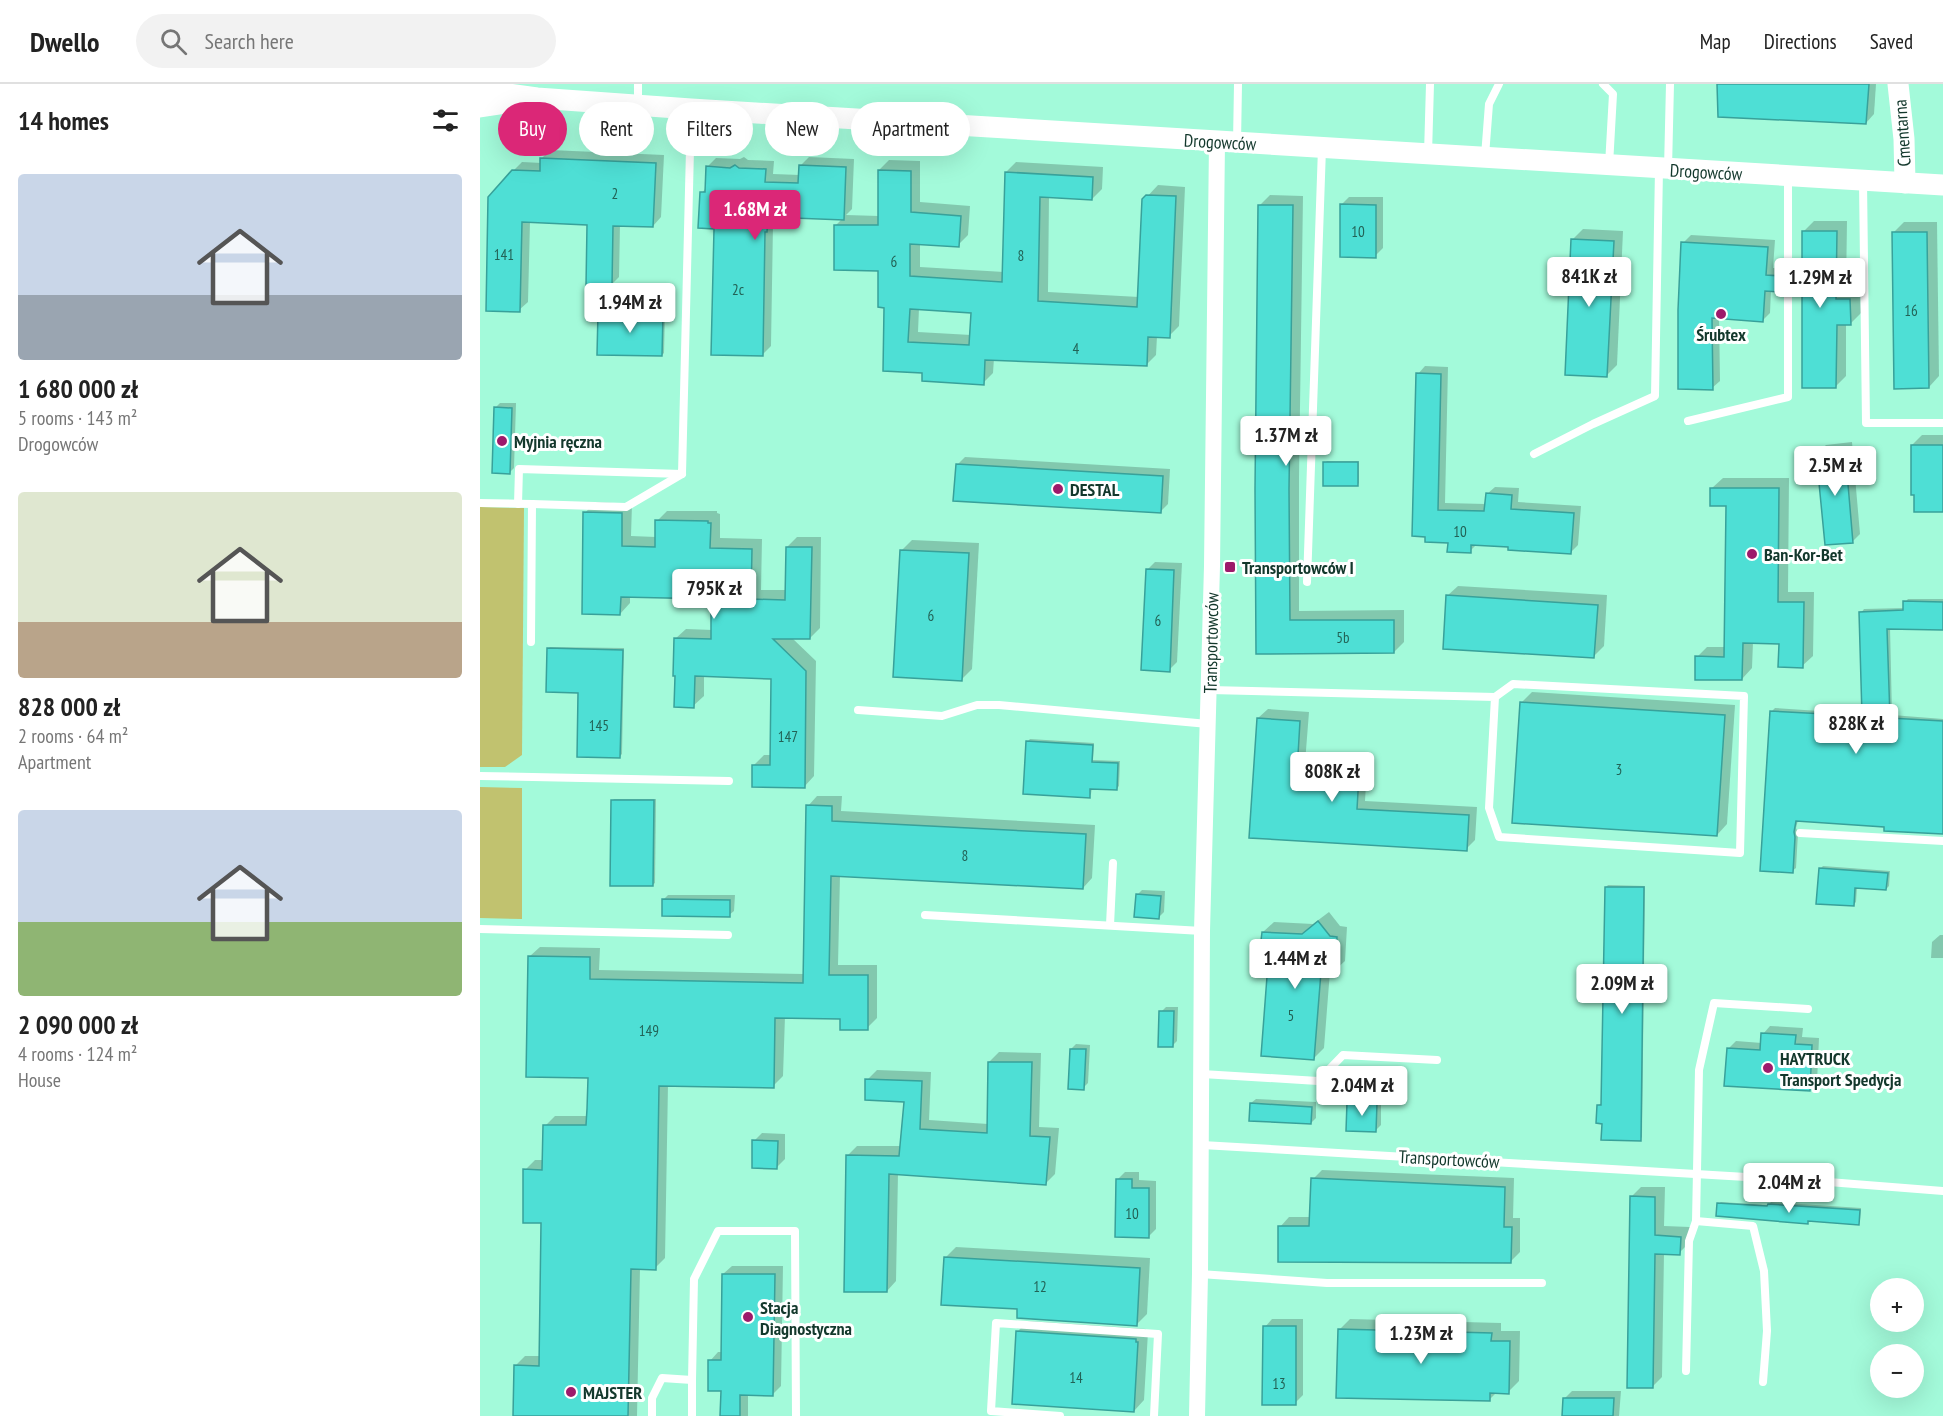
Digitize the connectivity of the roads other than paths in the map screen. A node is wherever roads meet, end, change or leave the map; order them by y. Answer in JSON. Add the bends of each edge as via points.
{"nodes":[{"id":1,"x":638,"y":84,"type":"edge"},
{"id":2,"x":1238,"y":84,"type":"edge"},
{"id":3,"x":1430,"y":84,"type":"edge"},
{"id":4,"x":1500,"y":84,"type":"edge"},
{"id":5,"x":1603,"y":84,"type":"edge"},
{"id":6,"x":1670,"y":84,"type":"edge"},
{"id":7,"x":1898,"y":84,"type":"edge"},
{"id":8,"x":480,"y":90,"type":"edge"},
{"id":9,"x":537,"y":98,"type":"junction"},
{"id":10,"x":595,"y":102,"type":"edge"},
{"id":11,"x":638,"y":102,"type":"edge"},
{"id":12,"x":480,"y":107,"type":"edge"},
{"id":13,"x":753,"y":113,"type":"edge"},
{"id":14,"x":1227,"y":143,"type":"junction"},
{"id":15,"x":1322,"y":147,"type":"junction"},
{"id":16,"x":1428,"y":154,"type":"junction"},
{"id":17,"x":691,"y":156,"type":"edge"},
{"id":18,"x":1485,"y":157,"type":"junction"},
{"id":19,"x":1609,"y":165,"type":"junction"},
{"id":20,"x":1664,"y":169,"type":"junction"},
{"id":21,"x":1788,"y":177,"type":"junction"},
{"id":22,"x":1863,"y":180,"type":"junction"},
{"id":23,"x":1905,"y":183,"type":"junction"},
{"id":24,"x":1943,"y":185,"type":"edge"},
{"id":25,"x":1688,"y":422,"type":"dead end"},
{"id":26,"x":1943,"y":423,"type":"edge"},
{"id":27,"x":1534,"y":454,"type":"dead end"},
{"id":28,"x":682,"y":474,"type":"junction"},
{"id":29,"x":480,"y":503,"type":"edge"},
{"id":30,"x":518,"y":504,"type":"junction"},
{"id":31,"x":532,"y":504,"type":"junction"},
{"id":32,"x":1307,"y":582,"type":"dead end"},
{"id":33,"x":531,"y":642,"type":"dead end"},
{"id":34,"x":1210,"y":690,"type":"junction"},
{"id":35,"x":1495,"y":697,"type":"junction"},
{"id":36,"x":858,"y":710,"type":"dead end"},
{"id":37,"x":1209,"y":724,"type":"junction"},
{"id":38,"x":480,"y":776,"type":"edge"},
{"id":39,"x":729,"y":781,"type":"dead end"},
{"id":40,"x":1800,"y":832,"type":"dead end"},
{"id":41,"x":1943,"y":841,"type":"edge"},
{"id":42,"x":1113,"y":863,"type":"dead end"},
{"id":43,"x":925,"y":915,"type":"dead end"},
{"id":44,"x":1110,"y":925,"type":"junction"},
{"id":45,"x":480,"y":929,"type":"edge"},
{"id":46,"x":1202,"y":931,"type":"junction"},
{"id":47,"x":728,"y":935,"type":"dead end"},
{"id":48,"x":1808,"y":1009,"type":"dead end"},
{"id":49,"x":1437,"y":1060,"type":"dead end"},
{"id":50,"x":1202,"y":1074,"type":"junction"},
{"id":51,"x":1202,"y":1145,"type":"junction"},
{"id":52,"x":1696,"y":1174,"type":"junction"},
{"id":53,"x":1943,"y":1191,"type":"edge"},
{"id":54,"x":1696,"y":1221,"type":"junction"},
{"id":55,"x":1200,"y":1274,"type":"junction"},
{"id":56,"x":1542,"y":1283,"type":"dead end"},
{"id":57,"x":1686,"y":1371,"type":"dead end"},
{"id":58,"x":692,"y":1380,"type":"junction"},
{"id":59,"x":1763,"y":1382,"type":"dead end"},
{"id":60,"x":652,"y":1416,"type":"edge"},
{"id":61,"x":692,"y":1416,"type":"edge"},
{"id":62,"x":796,"y":1416,"type":"edge"},
{"id":63,"x":1060,"y":1416,"type":"edge"},
{"id":64,"x":1154,"y":1416,"type":"edge"},
{"id":65,"x":1197,"y":1416,"type":"edge"}],
"edges":[{"from":1,"to":11,"type":"lane"},
{"from":2,"to":14,"type":"lane"},
{"from":3,"to":16,"type":"lane"},
{"from":4,"to":18,"type":"lane","via":[[1489,104]]},
{"from":5,"to":19,"type":"lane","via":[[1613,94]]},
{"from":6,"to":20,"type":"lane"},
{"from":7,"to":23,"type":"street","name":"Cmentarna"},
{"from":8,"to":9,"type":"street","name":"Drogowców"},
{"from":9,"to":10,"type":"street","name":"Drogowców"},
{"from":9,"to":12,"type":"street","name":"Drogowców"},
{"from":13,"to":14,"type":"street","name":"Drogowców"},
{"from":14,"to":15,"type":"street","name":"Drogowców"},
{"from":14,"to":34,"type":"street","name":"Transportowców"},
{"from":15,"to":16,"type":"street","name":"Drogowców"},
{"from":15,"to":32,"type":"lane"},
{"from":16,"to":18,"type":"street","name":"Drogowców"},
{"from":17,"to":28,"type":"lane"},
{"from":18,"to":19,"type":"street","name":"Drogowców"},
{"from":19,"to":20,"type":"street","name":"Drogowców"},
{"from":20,"to":21,"type":"street","name":"Drogowców"},
{"from":20,"to":27,"type":"lane","via":[[1655,396]]},
{"from":21,"to":22,"type":"street","name":"Drogowców"},
{"from":21,"to":25,"type":"lane","via":[[1788,397]]},
{"from":22,"to":23,"type":"street","name":"Drogowców"},
{"from":22,"to":26,"type":"lane","via":[[1866,423]]},
{"from":23,"to":24,"type":"street","name":"Drogowców"},
{"from":28,"to":30,"type":"lane","via":[[519,469]]},
{"from":28,"to":31,"type":"lane","via":[[626,507]]},
{"from":29,"to":30,"type":"lane"},
{"from":30,"to":31,"type":"lane"},
{"from":31,"to":33,"type":"lane"},
{"from":34,"to":35,"type":"lane"},
{"from":34,"to":37,"type":"street","name":"Transportowców"},
{"from":35,"to":35,"type":"lane","via":[[1513,684],[1744,696],[1740,853],[1499,837],[1489,808]]},
{"from":36,"to":37,"type":"lane","via":[[942,716],[977,705],[999,705]]},
{"from":37,"to":46,"type":"street","name":"Transportowców"},
{"from":38,"to":39,"type":"lane"},
{"from":40,"to":41,"type":"lane"},
{"from":42,"to":44,"type":"lane"},
{"from":43,"to":44,"type":"lane"},
{"from":44,"to":46,"type":"lane"},
{"from":45,"to":47,"type":"lane"},
{"from":46,"to":50,"type":"street","name":"Transportowców"},
{"from":48,"to":52,"type":"lane","via":[[1714,1003],[1699,1070]]},
{"from":49,"to":50,"type":"lane","via":[[1343,1055],[1318,1081]]},
{"from":50,"to":51,"type":"street","name":"Transportowców"},
{"from":51,"to":52,"type":"lane","name":"Transportowców"},
{"from":51,"to":55,"type":"street","name":"Transportowców"},
{"from":52,"to":53,"type":"lane","name":"Transportowców"},
{"from":52,"to":54,"type":"lane"},
{"from":54,"to":57,"type":"lane","via":[[1689,1241]]},
{"from":54,"to":59,"type":"lane","via":[[1753,1226],[1764,1271],[1767,1331]]},
{"from":55,"to":56,"type":"lane","via":[[1327,1283]]},
{"from":55,"to":65,"type":"street","name":"Transportowców"},
{"from":58,"to":60,"type":"lane","via":[[662,1378],[652,1398]]},
{"from":58,"to":61,"type":"lane"},
{"from":58,"to":62,"type":"lane","via":[[694,1279],[718,1231],[795,1231]]},
{"from":63,"to":64,"type":"lane","via":[[991,1412],[996,1323],[1158,1334]]}]}
